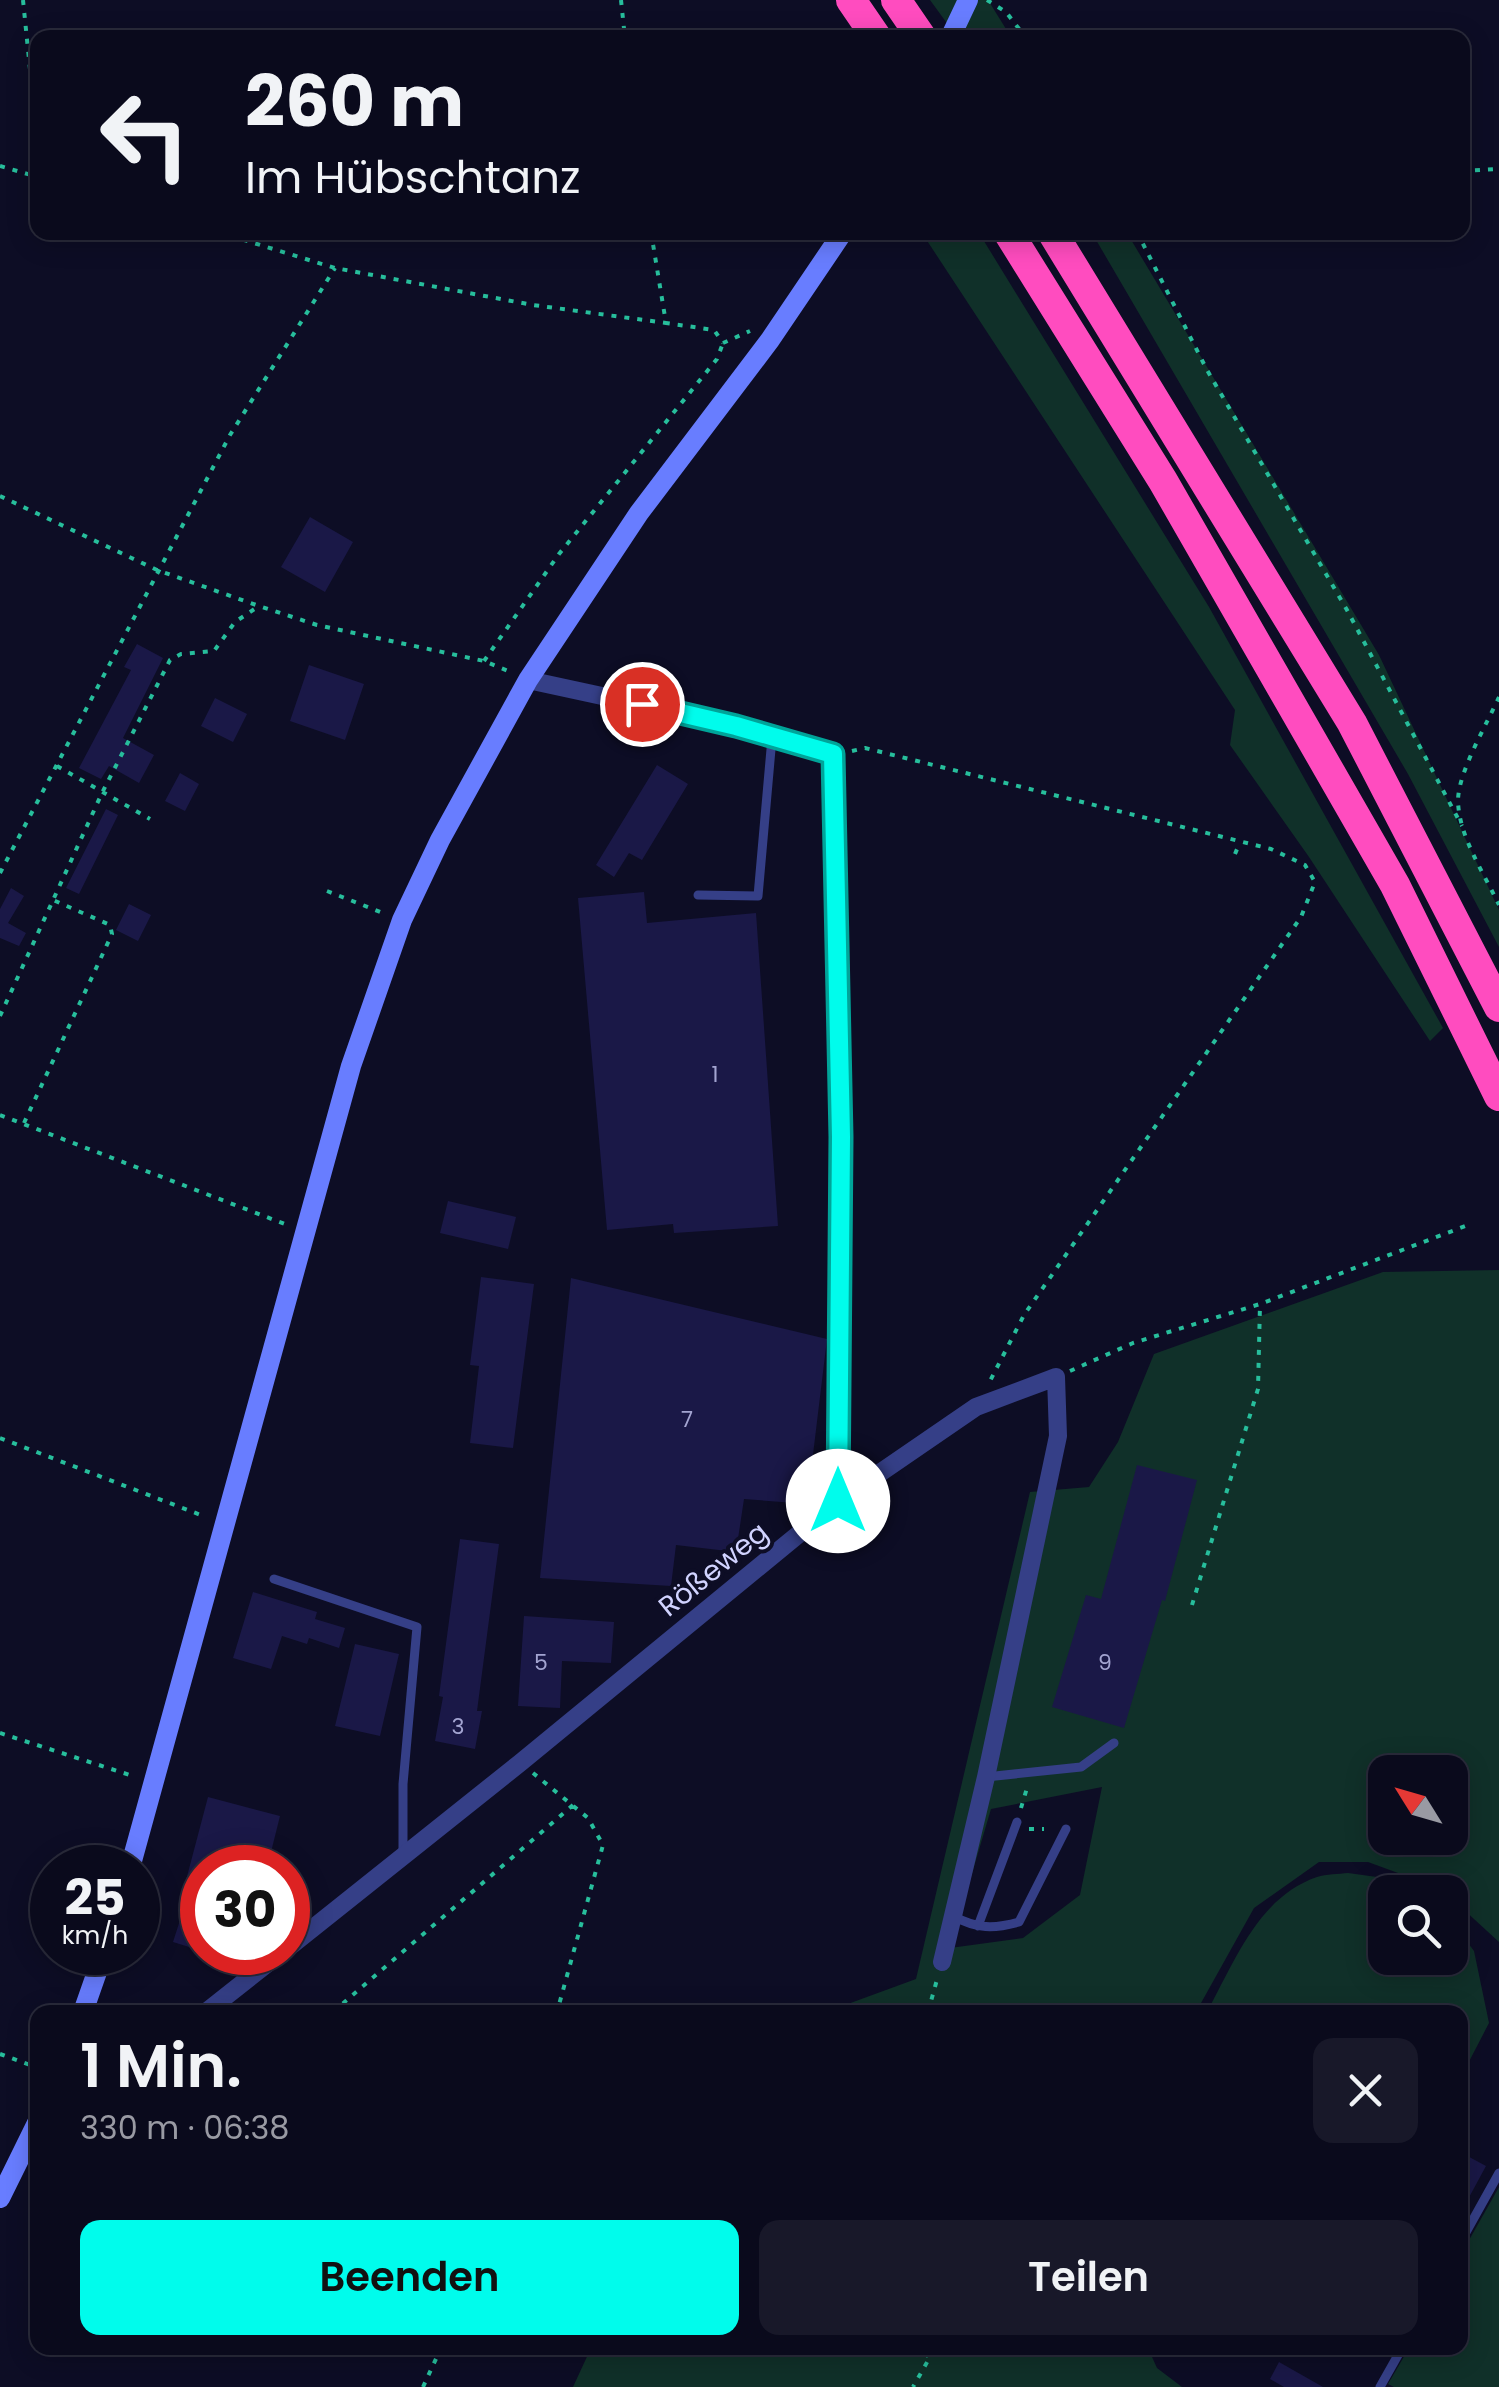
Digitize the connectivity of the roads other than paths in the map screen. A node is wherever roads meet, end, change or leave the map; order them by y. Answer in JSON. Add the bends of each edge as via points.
{"nodes":[{"id":1,"x":851,"y":0,"type":"edge"},
{"id":2,"x":896,"y":0,"type":"edge"},
{"id":3,"x":968,"y":0,"type":"edge"},
{"id":4,"x":872,"y":30,"type":"edge"},
{"id":5,"x":917,"y":30,"type":"edge"},
{"id":6,"x":954,"y":30,"type":"edge"},
{"id":7,"x":839,"y":240,"type":"edge"},
{"id":8,"x":1013,"y":240,"type":"edge"},
{"id":9,"x":1057,"y":240,"type":"edge"},
{"id":10,"x":528,"y":680,"type":"junction"},
{"id":11,"x":772,"y":735,"type":"junction"},
{"id":12,"x":698,"y":895,"type":"dead end"},
{"id":13,"x":1499,"y":1007,"type":"edge"},
{"id":14,"x":1499,"y":1096,"type":"edge"},
{"id":15,"x":838,"y":1501,"type":"junction"},
{"id":16,"x":274,"y":1580,"type":"dead end"},
{"id":17,"x":1114,"y":1743,"type":"dead end"},
{"id":18,"x":986,"y":1777,"type":"junction"},
{"id":19,"x":1022,"y":1825,"type":"road end"},
{"id":20,"x":1066,"y":1830,"type":"dead end"},
{"id":21,"x":137,"y":1845,"type":"edge"},
{"id":22,"x":403,"y":1856,"type":"junction"},
{"id":23,"x":953,"y":1916,"type":"junction"},
{"id":24,"x":978,"y":1926,"type":"junction"},
{"id":25,"x":310,"y":1930,"type":"edge"},
{"id":26,"x":942,"y":1962,"type":"road end"},
{"id":27,"x":96,"y":1975,"type":"edge"},
{"id":28,"x":253,"y":1975,"type":"edge"},
{"id":29,"x":85,"y":2005,"type":"edge"},
{"id":30,"x":215,"y":2005,"type":"edge"},
{"id":31,"x":30,"y":2137,"type":"edge"},
{"id":32,"x":1499,"y":2172,"type":"edge"},
{"id":33,"x":0,"y":2198,"type":"edge"},
{"id":34,"x":1468,"y":2228,"type":"edge"},
{"id":35,"x":1398,"y":2355,"type":"edge"},
{"id":36,"x":1380,"y":2387,"type":"edge"}],
"edges":[{"from":1,"to":4,"type":"highway"},
{"from":2,"to":5,"type":"highway"},
{"from":3,"to":6,"type":"street"},
{"from":7,"to":10,"type":"street","via":[[639,513]]},
{"from":8,"to":14,"type":"highway","via":[[1163,481],[1395,885]]},
{"from":9,"to":13,"type":"highway","via":[[1352,722]]},
{"from":10,"to":11,"type":"street"},
{"from":10,"to":21,"type":"street","via":[[402,920],[352,1066]]},
{"from":11,"to":12,"type":"lane","via":[[758,896]]},
{"from":11,"to":15,"type":"street","via":[[833,754],[841,1137]]},
{"from":15,"to":18,"type":"street","name":"Rößeweg","via":[[976,1407],[1056,1377],[1058,1436]]},
{"from":15,"to":22,"type":"street","name":"Rößeweg"},
{"from":16,"to":22,"type":"lane","via":[[417,1626]]},
{"from":17,"to":18,"type":"lane","via":[[1081,1768]]},
{"from":18,"to":23,"type":"street"},
{"from":19,"to":24,"type":"lane"},
{"from":20,"to":24,"type":"lane","via":[[1020,1922]]},
{"from":22,"to":25,"type":"street","name":"Rößeweg"},
{"from":23,"to":24,"type":"lane"},
{"from":23,"to":26,"type":"street"},
{"from":27,"to":29,"type":"street"},
{"from":28,"to":30,"type":"street","name":"Rößeweg"},
{"from":31,"to":33,"type":"street"},
{"from":32,"to":34,"type":"lane"},
{"from":35,"to":36,"type":"lane"}]}
